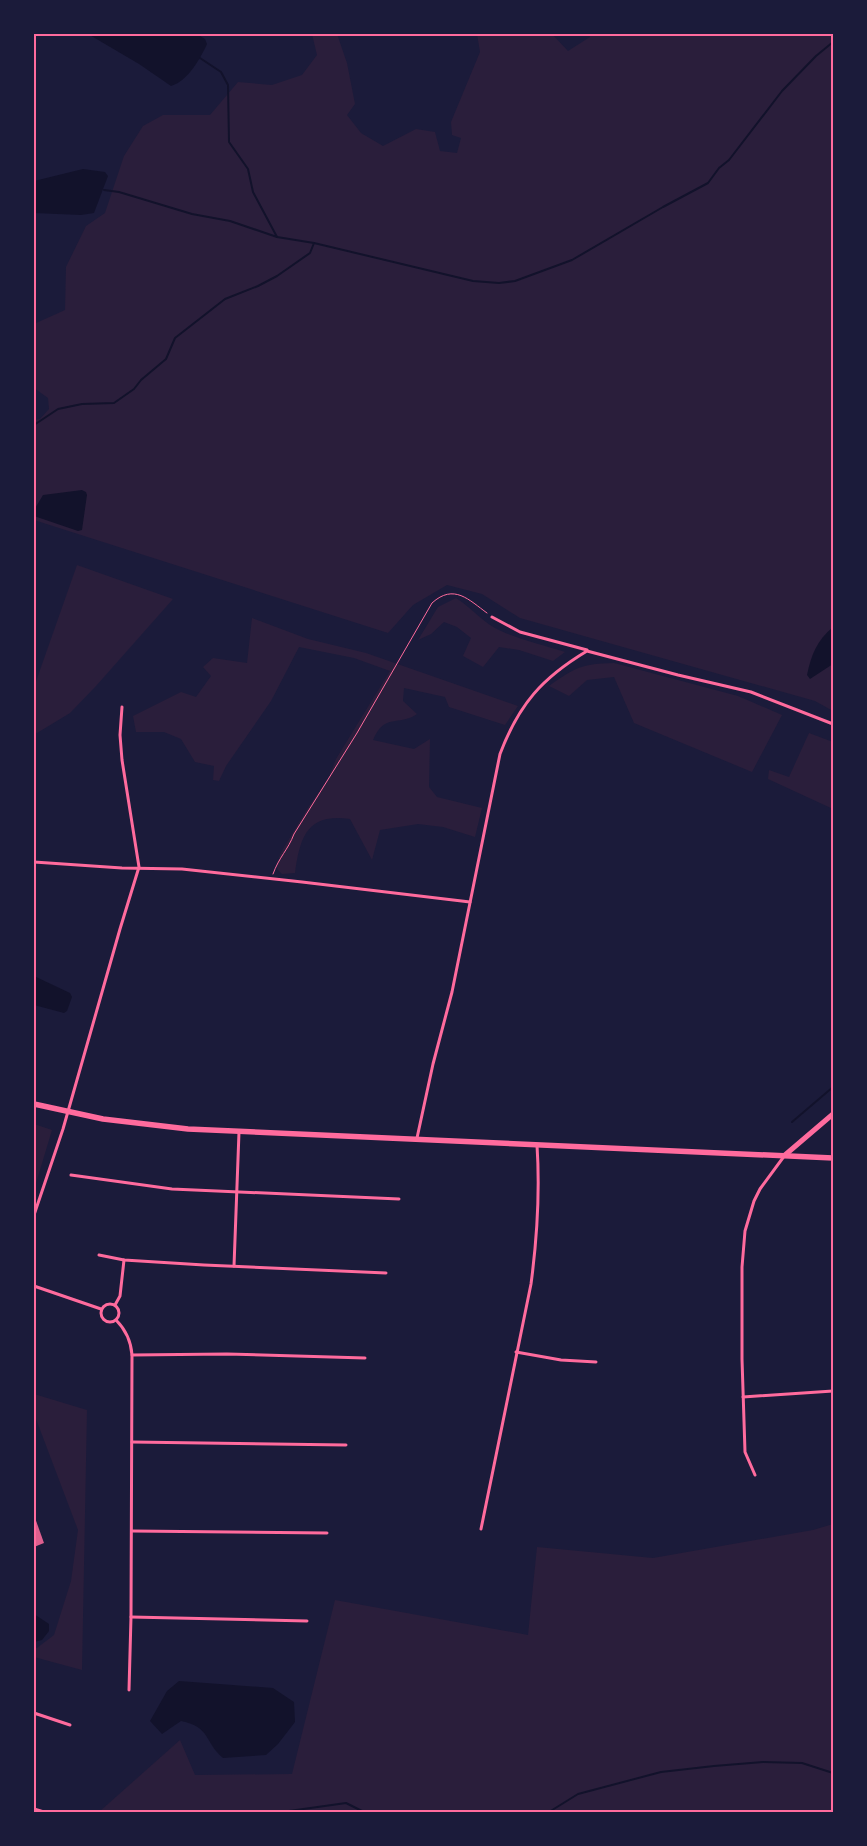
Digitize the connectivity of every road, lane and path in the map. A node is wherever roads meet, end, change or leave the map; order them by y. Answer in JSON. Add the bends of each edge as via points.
{"nodes":[{"id":1,"x":492,"y":617,"type":"joint"},
{"id":2,"x":587,"y":651,"type":"junction"},
{"id":3,"x":122,"y":708,"type":"dead end"},
{"id":4,"x":833,"y":724,"type":"edge"},
{"id":5,"x":34,"y":862,"type":"edge"},
{"id":6,"x":139,"y":867,"type":"junction"},
{"id":7,"x":272,"y":879,"type":"junction"},
{"id":8,"x":470,"y":902,"type":"junction"},
{"id":9,"x":34,"y":1104,"type":"edge"},
{"id":10,"x":68,"y":1111,"type":"junction"},
{"id":11,"x":833,"y":1114,"type":"edge"},
{"id":12,"x":239,"y":1132,"type":"junction"},
{"id":13,"x":417,"y":1140,"type":"junction"},
{"id":14,"x":537,"y":1145,"type":"junction"},
{"id":15,"x":785,"y":1155,"type":"junction"},
{"id":16,"x":833,"y":1158,"type":"edge"},
{"id":17,"x":71,"y":1175,"type":"dead end"},
{"id":18,"x":237,"y":1193,"type":"junction"},
{"id":19,"x":399,"y":1199,"type":"dead end"},
{"id":20,"x":34,"y":1215,"type":"edge"},
{"id":21,"x":99,"y":1256,"type":"dead end"},
{"id":22,"x":124,"y":1260,"type":"junction"},
{"id":23,"x":234,"y":1266,"type":"junction"},
{"id":24,"x":386,"y":1273,"type":"dead end"},
{"id":25,"x":34,"y":1286,"type":"edge"},
{"id":26,"x":115,"y":1305,"type":"junction"},
{"id":27,"x":101,"y":1310,"type":"junction"},
{"id":28,"x":116,"y":1320,"type":"junction"},
{"id":29,"x":516,"y":1352,"type":"junction"},
{"id":30,"x":132,"y":1355,"type":"junction"},
{"id":31,"x":366,"y":1358,"type":"dead end"},
{"id":32,"x":596,"y":1362,"type":"dead end"},
{"id":33,"x":833,"y":1392,"type":"edge"},
{"id":34,"x":743,"y":1397,"type":"junction"},
{"id":35,"x":132,"y":1442,"type":"junction"},
{"id":36,"x":346,"y":1445,"type":"dead end"},
{"id":37,"x":755,"y":1475,"type":"dead end"},
{"id":38,"x":481,"y":1529,"type":"dead end"},
{"id":39,"x":132,"y":1531,"type":"junction"},
{"id":40,"x":327,"y":1533,"type":"dead end"},
{"id":41,"x":132,"y":1617,"type":"junction"},
{"id":42,"x":308,"y":1621,"type":"dead end"},
{"id":43,"x":129,"y":1690,"type":"dead end"},
{"id":44,"x":34,"y":1713,"type":"edge"},
{"id":45,"x":70,"y":1725,"type":"dead end"},
{"id":46,"x":34,"y":1809,"type":"edge"},
{"id":47,"x":44,"y":1812,"type":"edge"}],
"edges":[{"from":1,"to":2,"type":"street","via":[[520,632]]},
{"from":1,"to":7,"type":"path","via":[[460,594],[443,595],[432,603],[357,733],[279,858]]},
{"from":2,"to":4,"type":"street","via":[[751,692]]},
{"from":2,"to":8,"type":"street","via":[[554,672],[540,686],[506,738],[492,790]]},
{"from":3,"to":6,"type":"street","via":[[122,760]]},
{"from":5,"to":6,"type":"street"},
{"from":6,"to":7,"type":"street"},
{"from":6,"to":10,"type":"street"},
{"from":7,"to":8,"type":"street"},
{"from":8,"to":13,"type":"street"},
{"from":9,"to":10,"type":"main road"},
{"from":10,"to":12,"type":"main road","via":[[144,1125]]},
{"from":10,"to":20,"type":"street"},
{"from":11,"to":15,"type":"main road"},
{"from":12,"to":13,"type":"main road"},
{"from":12,"to":18,"type":"street"},
{"from":13,"to":14,"type":"main road"},
{"from":14,"to":15,"type":"main road"},
{"from":14,"to":29,"type":"street","via":[[535,1252]]},
{"from":15,"to":16,"type":"main road"},
{"from":15,"to":34,"type":"street","via":[[760,1189],[745,1231],[741,1291]]},
{"from":17,"to":18,"type":"street","via":[[172,1189]]},
{"from":18,"to":19,"type":"street"},
{"from":18,"to":23,"type":"street"},
{"from":21,"to":22,"type":"street"},
{"from":22,"to":23,"type":"street"},
{"from":22,"to":26,"type":"street","via":[[120,1296]]},
{"from":23,"to":24,"type":"street"},
{"from":25,"to":27,"type":"street"},
{"from":26,"to":27,"type":"street","via":[[106,1305]]},
{"from":26,"to":28,"type":"street","via":[[119,1313]]},
{"from":27,"to":28,"type":"street","via":[[105,1322]]},
{"from":28,"to":30,"type":"street","via":[[132,1346]]},
{"from":29,"to":32,"type":"street"},
{"from":29,"to":38,"type":"street"},
{"from":30,"to":31,"type":"street"},
{"from":30,"to":35,"type":"street"},
{"from":33,"to":34,"type":"street"},
{"from":34,"to":37,"type":"street","via":[[745,1452]]},
{"from":35,"to":36,"type":"street"},
{"from":35,"to":39,"type":"street"},
{"from":39,"to":40,"type":"street"},
{"from":39,"to":41,"type":"street"},
{"from":41,"to":42,"type":"street"},
{"from":41,"to":43,"type":"street"},
{"from":44,"to":45,"type":"street"},
{"from":46,"to":47,"type":"street"}]}
